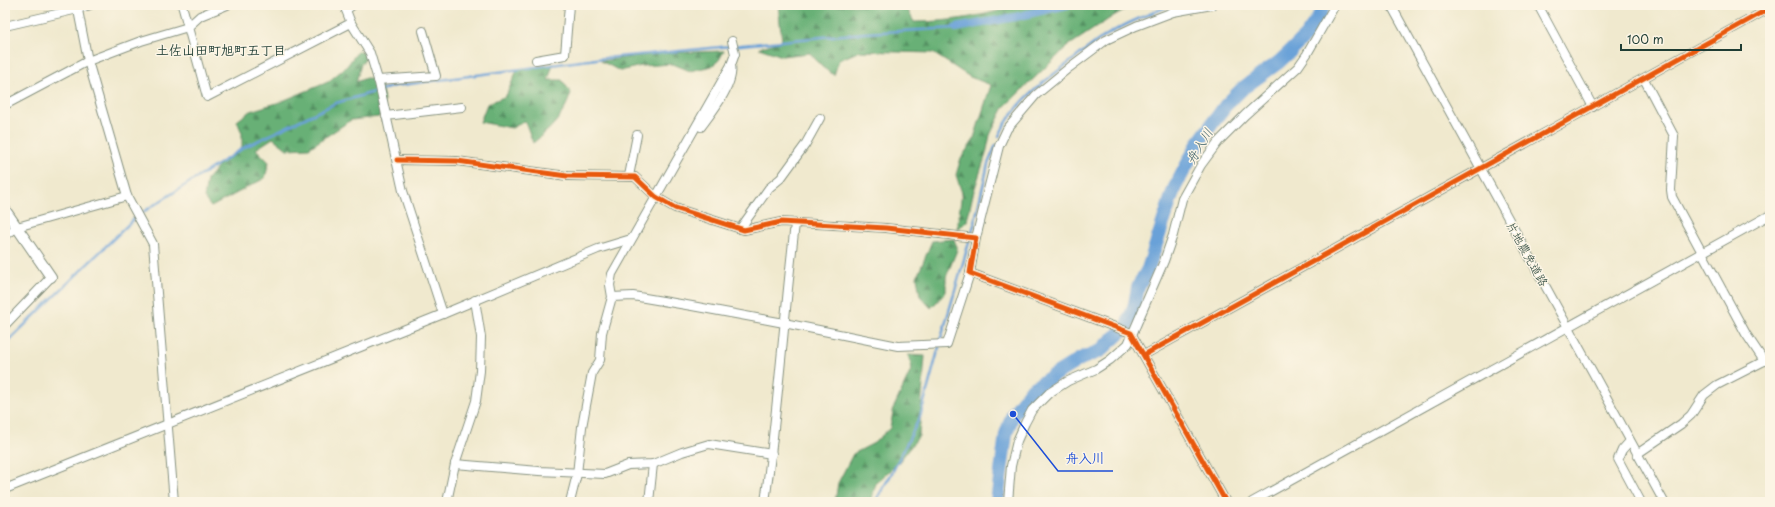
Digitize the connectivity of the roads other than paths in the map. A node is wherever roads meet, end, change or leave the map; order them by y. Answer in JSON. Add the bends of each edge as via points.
{"nodes":[{"id":1,"x":90,"y":5,"type":"edge"},
{"id":2,"x":182,"y":5,"type":"edge"},
{"id":3,"x":227,"y":5,"type":"edge"},
{"id":4,"x":569,"y":5,"type":"edge"},
{"id":5,"x":1212,"y":5,"type":"edge"},
{"id":6,"x":1335,"y":5,"type":"edge"},
{"id":7,"x":1391,"y":5,"type":"edge"},
{"id":8,"x":1538,"y":5,"type":"edge"},
{"id":9,"x":77,"y":7,"type":"edge"},
{"id":10,"x":348,"y":7,"type":"edge"},
{"id":11,"x":1770,"y":8,"type":"edge"},
{"id":12,"x":351,"y":23,"type":"junction"},
{"id":13,"x":5,"y":26,"type":"edge"},
{"id":14,"x":188,"y":27,"type":"junction"},
{"id":15,"x":423,"y":31,"type":"dead end"},
{"id":16,"x":732,"y":41,"type":"dead end"},
{"id":17,"x":536,"y":60,"type":"dead end"},
{"id":18,"x":88,"y":62,"type":"junction"},
{"id":19,"x":1644,"y":79,"type":"junction"},
{"id":20,"x":378,"y":81,"type":"junction"},
{"id":21,"x":5,"y":105,"type":"edge"},
{"id":22,"x":1594,"y":107,"type":"junction"},
{"id":23,"x":462,"y":108,"type":"dead end"},
{"id":24,"x":386,"y":116,"type":"junction"},
{"id":25,"x":820,"y":118,"type":"dead end"},
{"id":26,"x":637,"y":135,"type":"dead end"},
{"id":27,"x":396,"y":160,"type":"junction"},
{"id":28,"x":1481,"y":169,"type":"junction"},
{"id":29,"x":629,"y":176,"type":"junction"},
{"id":30,"x":127,"y":196,"type":"junction"},
{"id":31,"x":656,"y":197,"type":"junction"},
{"id":32,"x":5,"y":210,"type":"edge"},
{"id":33,"x":1770,"y":215,"type":"edge"},
{"id":34,"x":796,"y":224,"type":"junction"},
{"id":35,"x":17,"y":227,"type":"junction"},
{"id":36,"x":740,"y":229,"type":"junction"},
{"id":37,"x":5,"y":236,"type":"edge"},
{"id":38,"x":975,"y":238,"type":"junction"},
{"id":39,"x":631,"y":239,"type":"junction"},
{"id":40,"x":1702,"y":253,"type":"junction"},
{"id":41,"x":970,"y":273,"type":"junction"},
{"id":42,"x":51,"y":277,"type":"joint"},
{"id":43,"x":612,"y":297,"type":"junction"},
{"id":44,"x":475,"y":300,"type":"junction"},
{"id":45,"x":443,"y":314,"type":"junction"},
{"id":46,"x":784,"y":323,"type":"junction"},
{"id":47,"x":5,"y":325,"type":"edge"},
{"id":48,"x":1568,"y":328,"type":"junction"},
{"id":49,"x":1131,"y":333,"type":"junction"},
{"id":50,"x":1144,"y":355,"type":"junction"},
{"id":51,"x":1767,"y":359,"type":"edge"},
{"id":52,"x":168,"y":424,"type":"junction"},
{"id":53,"x":1630,"y":440,"type":"junction"},
{"id":54,"x":772,"y":454,"type":"junction"},
{"id":55,"x":1637,"y":454,"type":"junction"},
{"id":56,"x":455,"y":464,"type":"junction"},
{"id":57,"x":653,"y":464,"type":"junction"},
{"id":58,"x":577,"y":474,"type":"junction"},
{"id":59,"x":5,"y":489,"type":"edge"},
{"id":60,"x":174,"y":502,"type":"edge"},
{"id":61,"x":447,"y":502,"type":"edge"},
{"id":62,"x":570,"y":502,"type":"edge"},
{"id":63,"x":649,"y":502,"type":"edge"},
{"id":64,"x":765,"y":502,"type":"edge"},
{"id":65,"x":1008,"y":502,"type":"edge"},
{"id":66,"x":1226,"y":502,"type":"edge"},
{"id":67,"x":1252,"y":502,"type":"edge"},
{"id":68,"x":1641,"y":502,"type":"edge"},
{"id":69,"x":1664,"y":502,"type":"edge"}],
"edges":[{"from":1,"to":9,"type":"street"},
{"from":2,"to":14,"type":"street"},
{"from":3,"to":14,"type":"street","via":[[200,16]]},
{"from":4,"to":17,"type":"street","via":[[565,55]]},
{"from":5,"to":38,"type":"street","via":[[1173,12],[1106,40],[1036,95],[1007,129],[999,146]]},
{"from":6,"to":49,"type":"street","via":[[1298,67],[1245,114],[1218,142],[1201,165],[1182,199],[1164,261]]},
{"from":7,"to":28,"type":"street","name":"片地農免道路"},
{"from":8,"to":22,"type":"street"},
{"from":9,"to":13,"type":"street"},
{"from":9,"to":18,"type":"street"},
{"from":10,"to":12,"type":"street"},
{"from":11,"to":19,"type":"street"},
{"from":12,"to":14,"type":"street","via":[[207,97]]},
{"from":12,"to":20,"type":"street","via":[[370,53]]},
{"from":14,"to":18,"type":"street","via":[[141,41]]},
{"from":15,"to":20,"type":"street","via":[[436,76]]},
{"from":16,"to":31,"type":"street","via":[[735,54],[731,65]]},
{"from":18,"to":21,"type":"street"},
{"from":18,"to":30,"type":"street"},
{"from":19,"to":22,"type":"street"},
{"from":19,"to":40,"type":"street","via":[[1674,136],[1672,197]]},
{"from":20,"to":24,"type":"street"},
{"from":22,"to":28,"type":"street"},
{"from":23,"to":24,"type":"street"},
{"from":24,"to":27,"type":"street"},
{"from":25,"to":36,"type":"street","via":[[805,145],[781,178],[769,188]]},
{"from":26,"to":29,"type":"street"},
{"from":27,"to":29,"type":"street","via":[[457,161],[567,176]]},
{"from":27,"to":45,"type":"street","via":[[403,191]]},
{"from":28,"to":48,"type":"street","name":"片地農免道路"},
{"from":28,"to":50,"type":"street"},
{"from":29,"to":31,"type":"street","via":[[634,176]]},
{"from":30,"to":35,"type":"street"},
{"from":30,"to":52,"type":"street","via":[[153,244]]},
{"from":31,"to":36,"type":"street","via":[[675,208]]},
{"from":31,"to":39,"type":"street"},
{"from":32,"to":35,"type":"street"},
{"from":33,"to":40,"type":"street"},
{"from":34,"to":36,"type":"street","via":[[781,222]]},
{"from":34,"to":38,"type":"street","via":[[886,228]]},
{"from":34,"to":46,"type":"street"},
{"from":35,"to":37,"type":"street"},
{"from":35,"to":42,"type":"street"},
{"from":38,"to":41,"type":"street"},
{"from":39,"to":43,"type":"street","via":[[612,274]]},
{"from":39,"to":44,"type":"street"},
{"from":40,"to":48,"type":"street"},
{"from":40,"to":51,"type":"street","via":[[1746,334]]},
{"from":41,"to":46,"type":"street","via":[[947,344],[898,346]]},
{"from":41,"to":49,"type":"street"},
{"from":42,"to":47,"type":"street"},
{"from":43,"to":46,"type":"street","via":[[633,296]]},
{"from":43,"to":58,"type":"street","via":[[602,333],[600,360],[592,373]]},
{"from":44,"to":45,"type":"street"},
{"from":44,"to":56,"type":"street","via":[[482,337],[480,371],[476,401]]},
{"from":45,"to":52,"type":"street"},
{"from":46,"to":54,"type":"street"},
{"from":48,"to":53,"type":"street","name":"片地農免道路"},
{"from":48,"to":67,"type":"street"},
{"from":49,"to":50,"type":"street"},
{"from":49,"to":65,"type":"street","via":[[1128,344],[1110,360],[1049,393],[1032,410],[1017,441],[1011,466]]},
{"from":50,"to":66,"type":"street"},
{"from":51,"to":55,"type":"street","via":[[1717,385],[1704,395],[1691,415],[1681,424]]},
{"from":52,"to":59,"type":"street"},
{"from":52,"to":60,"type":"street"},
{"from":53,"to":55,"type":"street","name":"片地農免道路"},
{"from":53,"to":68,"type":"street","via":[[1618,459]]},
{"from":54,"to":57,"type":"street","via":[[710,444]]},
{"from":54,"to":64,"type":"street"},
{"from":55,"to":69,"type":"street","name":"片地農免道路"},
{"from":56,"to":58,"type":"street"},
{"from":56,"to":61,"type":"street"},
{"from":57,"to":58,"type":"street","via":[[628,465],[605,474]]},
{"from":57,"to":63,"type":"street"},
{"from":58,"to":62,"type":"street"}]}
